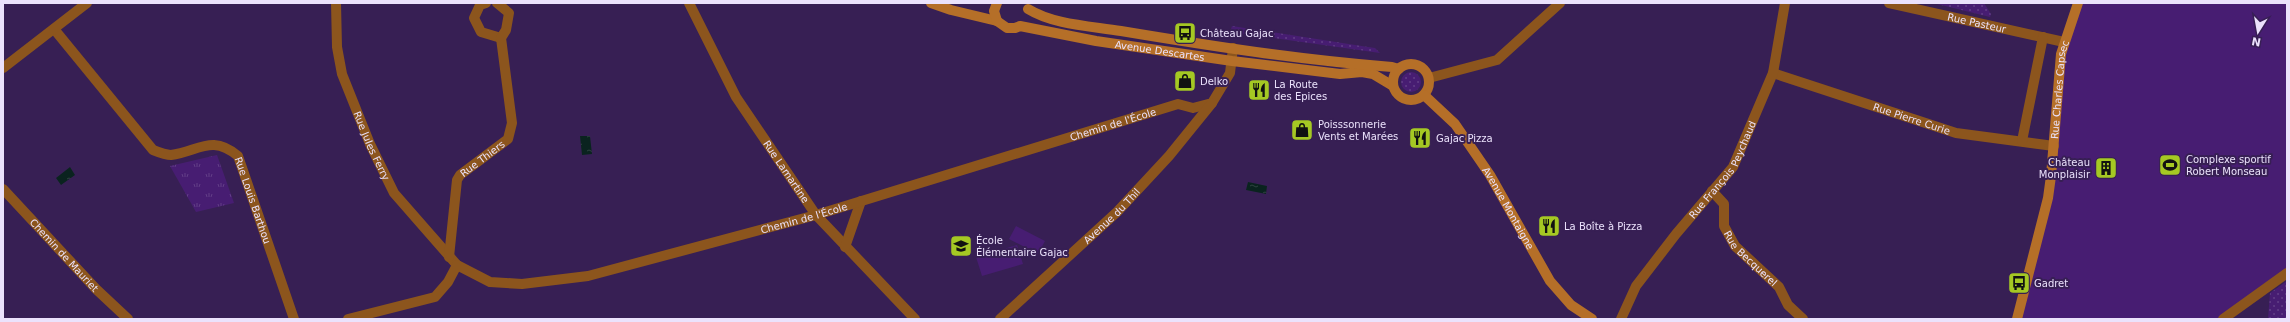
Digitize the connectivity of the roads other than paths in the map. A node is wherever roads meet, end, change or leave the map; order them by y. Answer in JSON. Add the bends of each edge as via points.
{"nodes":[{"id":1,"x":87,"y":3,"type":"edge"},
{"id":2,"x":336,"y":3,"type":"edge"},
{"id":3,"x":486,"y":3,"type":"edge"},
{"id":4,"x":496,"y":3,"type":"edge"},
{"id":5,"x":689,"y":3,"type":"edge"},
{"id":6,"x":930,"y":3,"type":"edge"},
{"id":7,"x":997,"y":3,"type":"edge"},
{"id":8,"x":1560,"y":3,"type":"edge"},
{"id":9,"x":1785,"y":3,"type":"edge"},
{"id":10,"x":1889,"y":3,"type":"edge"},
{"id":11,"x":2078,"y":3,"type":"edge"},
{"id":12,"x":1027,"y":6,"type":"edge"},
{"id":13,"x":997,"y":21,"type":"junction"},
{"id":14,"x":1020,"y":26,"type":"junction"},
{"id":15,"x":54,"y":29,"type":"junction"},
{"id":16,"x":2043,"y":37,"type":"junction"},
{"id":17,"x":501,"y":38,"type":"junction"},
{"id":18,"x":2064,"y":42,"type":"junction"},
{"id":19,"x":1234,"y":48,"type":"junction"},
{"id":20,"x":1232,"y":61,"type":"junction"},
{"id":21,"x":3,"y":68,"type":"edge"},
{"id":22,"x":1399,"y":69,"type":"junction"},
{"id":23,"x":1773,"y":73,"type":"junction"},
{"id":24,"x":1429,"y":78,"type":"junction"},
{"id":25,"x":1393,"y":86,"type":"junction"},
{"id":26,"x":1424,"y":95,"type":"junction"},
{"id":27,"x":1212,"y":103,"type":"junction"},
{"id":28,"x":2022,"y":141,"type":"junction"},
{"id":29,"x":2054,"y":146,"type":"junction"},
{"id":30,"x":3,"y":189,"type":"edge"},
{"id":31,"x":1712,"y":191,"type":"junction"},
{"id":32,"x":861,"y":201,"type":"junction"},
{"id":33,"x":816,"y":215,"type":"junction"},
{"id":34,"x":845,"y":247,"type":"junction"},
{"id":35,"x":449,"y":256,"type":"junction"},
{"id":36,"x":457,"y":265,"type":"junction"},
{"id":37,"x":2287,"y":273,"type":"edge"},
{"id":38,"x":376,"y":316,"type":"edge"},
{"id":39,"x":128,"y":319,"type":"edge"},
{"id":40,"x":294,"y":319,"type":"edge"},
{"id":41,"x":348,"y":319,"type":"edge"},
{"id":42,"x":915,"y":319,"type":"edge"},
{"id":43,"x":1000,"y":319,"type":"edge"},
{"id":44,"x":1592,"y":319,"type":"edge"},
{"id":45,"x":1621,"y":319,"type":"edge"},
{"id":46,"x":1803,"y":319,"type":"edge"},
{"id":47,"x":2017,"y":319,"type":"edge"},
{"id":48,"x":2223,"y":319,"type":"edge"}],
"edges":[{"from":1,"to":15,"type":"street"},
{"from":2,"to":35,"type":"street","name":"Rue Jules Ferry","via":[[337,47],[342,74],[370,144],[394,193]]},
{"from":3,"to":17,"type":"street","via":[[480,5],[474,18],[481,32]]},
{"from":4,"to":17,"type":"street","name":"Rue Thiers","via":[[509,13],[506,30]]},
{"from":5,"to":33,"type":"street","name":"Rue Lamartine","via":[[736,97]]},
{"from":6,"to":13,"type":"main road","name":"Avenue Descartes"},
{"from":7,"to":13,"type":"main road","via":[[994,11]]},
{"from":8,"to":24,"type":"street","via":[[1497,60]]},
{"from":9,"to":23,"type":"street","name":"Rue François Peychaud"},
{"from":10,"to":16,"type":"street","name":"Rue Pasteur"},
{"from":11,"to":18,"type":"main road","name":"Rue Charles Capsec"},
{"from":12,"to":14,"type":"main road","via":[[1026,19]]},
{"from":12,"to":19,"type":"main road","name":"Avenue Descartes","via":[[1048,18]]},
{"from":13,"to":14,"type":"main road","name":"Avenue Descartes","via":[[1007,28]]},
{"from":14,"to":20,"type":"main road","name":"Avenue Descartes","via":[[1096,41]]},
{"from":15,"to":21,"type":"street"},
{"from":15,"to":40,"type":"street","name":"Rue Louis Barthou","via":[[153,150],[170,155],[209,144],[227,146],[238,156]]},
{"from":16,"to":18,"type":"street","name":"Rue Pasteur"},
{"from":16,"to":28,"type":"street"},
{"from":17,"to":35,"type":"street","name":"Rue Thiers","via":[[512,123],[508,139],[460,175],[457,180]]},
{"from":18,"to":29,"type":"main road","name":"Rue Charles Capsec"},
{"from":19,"to":20,"type":"street"},
{"from":19,"to":22,"type":"main road","name":"Avenue Descartes"},
{"from":20,"to":25,"type":"main road","name":"Avenue Descartes","via":[[1340,74],[1362,72],[1373,74]]},
{"from":20,"to":27,"type":"street","via":[[1230,73]]},
{"from":22,"to":24,"type":"main road","via":[[1407,65],[1416,65],[1425,71]]},
{"from":22,"to":25,"type":"main road","via":[[1394,77]]},
{"from":23,"to":28,"type":"street","name":"Rue Pierre Curie","via":[[1956,133]]},
{"from":23,"to":31,"type":"street","name":"Rue François Peychaud","via":[[1733,167]]},
{"from":24,"to":26,"type":"main road","via":[[1429,86]]},
{"from":25,"to":26,"type":"main road","via":[[1397,94],[1404,99],[1417,100]]},
{"from":26,"to":44,"type":"main road","name":"Avenue Montaigne","via":[[1455,124],[1486,168],[1550,281],[1572,305]]},
{"from":27,"to":32,"type":"street","name":"Chemin de l'École","via":[[1193,108],[1178,104]]},
{"from":27,"to":43,"type":"street","name":"Avenue du Thil","via":[[1169,156],[1117,212]]},
{"from":28,"to":29,"type":"street","name":"Rue Pierre Curie"},
{"from":29,"to":47,"type":"main road","name":"Rue Charles Capsec","via":[[2048,198]]},
{"from":30,"to":39,"type":"street","name":"Chemin de Mauriet","via":[[96,289]]},
{"from":31,"to":45,"type":"street","name":"Rue François Peychaud","via":[[1636,286]]},
{"from":31,"to":46,"type":"street","name":"Rue Becquerel","via":[[1724,204],[1724,226],[1735,246],[1779,287],[1788,305]]},
{"from":32,"to":33,"type":"street","name":"Chemin de l'École"},
{"from":32,"to":34,"type":"street"},
{"from":33,"to":34,"type":"street","name":"Rue Lamartine"},
{"from":33,"to":36,"type":"street","name":"Chemin de l'École","via":[[588,276],[522,284],[490,282]]},
{"from":34,"to":42,"type":"street","name":"Rue Lamartine"},
{"from":35,"to":36,"type":"street","name":"Rue Jules Ferry"},
{"from":36,"to":38,"type":"street","via":[[448,282],[435,297]]},
{"from":37,"to":48,"type":"street"},
{"from":38,"to":41,"type":"street"}]}
